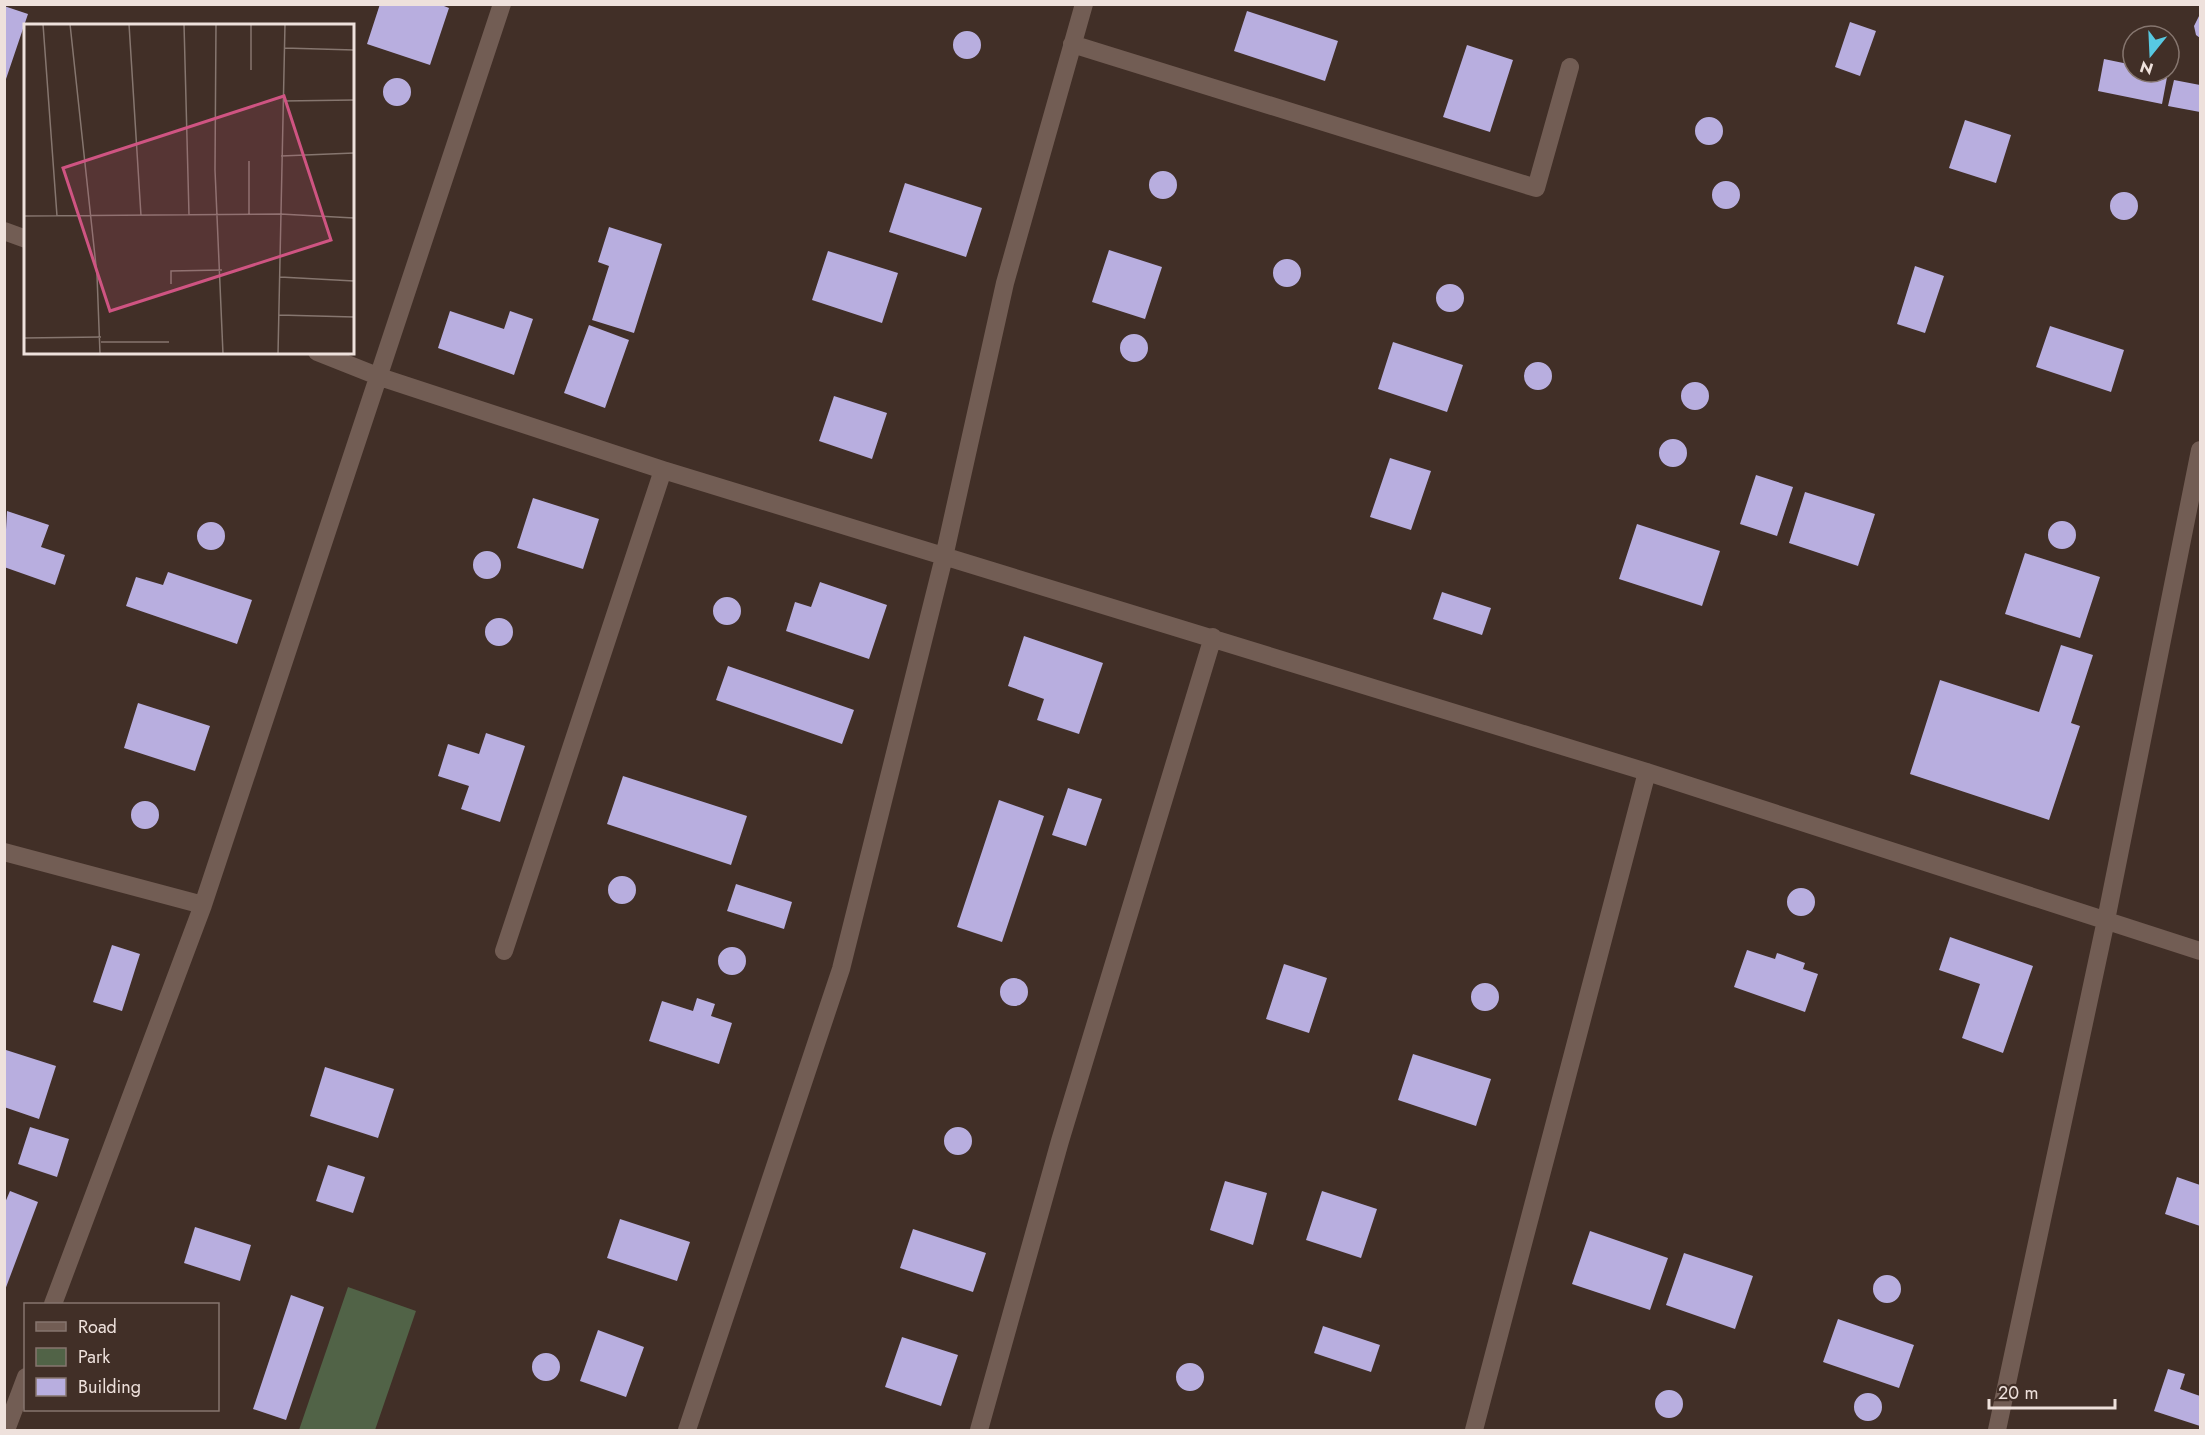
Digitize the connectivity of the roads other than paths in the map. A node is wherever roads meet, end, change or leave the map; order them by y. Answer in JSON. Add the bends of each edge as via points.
{"nodes":[{"id":1,"x":502,"y":4,"type":"edge"},
{"id":2,"x":1084,"y":4,"type":"edge"},
{"id":3,"x":1072,"y":44,"type":"junction"},
{"id":4,"x":1570,"y":67,"type":"dead end"},
{"id":5,"x":4,"y":231,"type":"edge"},
{"id":6,"x":24,"y":238,"type":"edge"},
{"id":7,"x":322,"y":354,"type":"edge"},
{"id":8,"x":380,"y":377,"type":"junction"},
{"id":9,"x":2200,"y":450,"type":"edge"},
{"id":10,"x":663,"y":470,"type":"junction"},
{"id":11,"x":944,"y":556,"type":"junction"},
{"id":12,"x":1213,"y":637,"type":"junction"},
{"id":13,"x":1647,"y":772,"type":"junction"},
{"id":14,"x":4,"y":852,"type":"edge"},
{"id":15,"x":203,"y":905,"type":"junction"},
{"id":16,"x":2106,"y":920,"type":"junction"},
{"id":17,"x":504,"y":951,"type":"dead end"},
{"id":18,"x":2200,"y":951,"type":"edge"},
{"id":19,"x":54,"y":1303,"type":"edge"},
{"id":20,"x":16,"y":1387,"type":"edge"},
{"id":21,"x":6,"y":1431,"type":"edge"},
{"id":22,"x":687,"y":1431,"type":"edge"},
{"id":23,"x":979,"y":1431,"type":"edge"},
{"id":24,"x":1474,"y":1431,"type":"edge"},
{"id":25,"x":1997,"y":1431,"type":"edge"}],
"edges":[{"from":1,"to":8,"type":"street"},
{"from":2,"to":3,"type":"street"},
{"from":3,"to":4,"type":"street","via":[[1536,188]]},
{"from":3,"to":11,"type":"street","via":[[1005,283]]},
{"from":5,"to":6,"type":"street"},
{"from":7,"to":8,"type":"street"},
{"from":8,"to":10,"type":"street"},
{"from":8,"to":15,"type":"street"},
{"from":9,"to":16,"type":"street"},
{"from":10,"to":11,"type":"street"},
{"from":10,"to":17,"type":"street"},
{"from":11,"to":12,"type":"street"},
{"from":11,"to":22,"type":"street","via":[[841,969]]},
{"from":12,"to":13,"type":"street"},
{"from":12,"to":23,"type":"street","via":[[1060,1141]]},
{"from":13,"to":16,"type":"street"},
{"from":13,"to":24,"type":"street"},
{"from":14,"to":15,"type":"street"},
{"from":15,"to":19,"type":"street"},
{"from":16,"to":18,"type":"street"},
{"from":16,"to":25,"type":"street"},
{"from":20,"to":21,"type":"street"}]}
